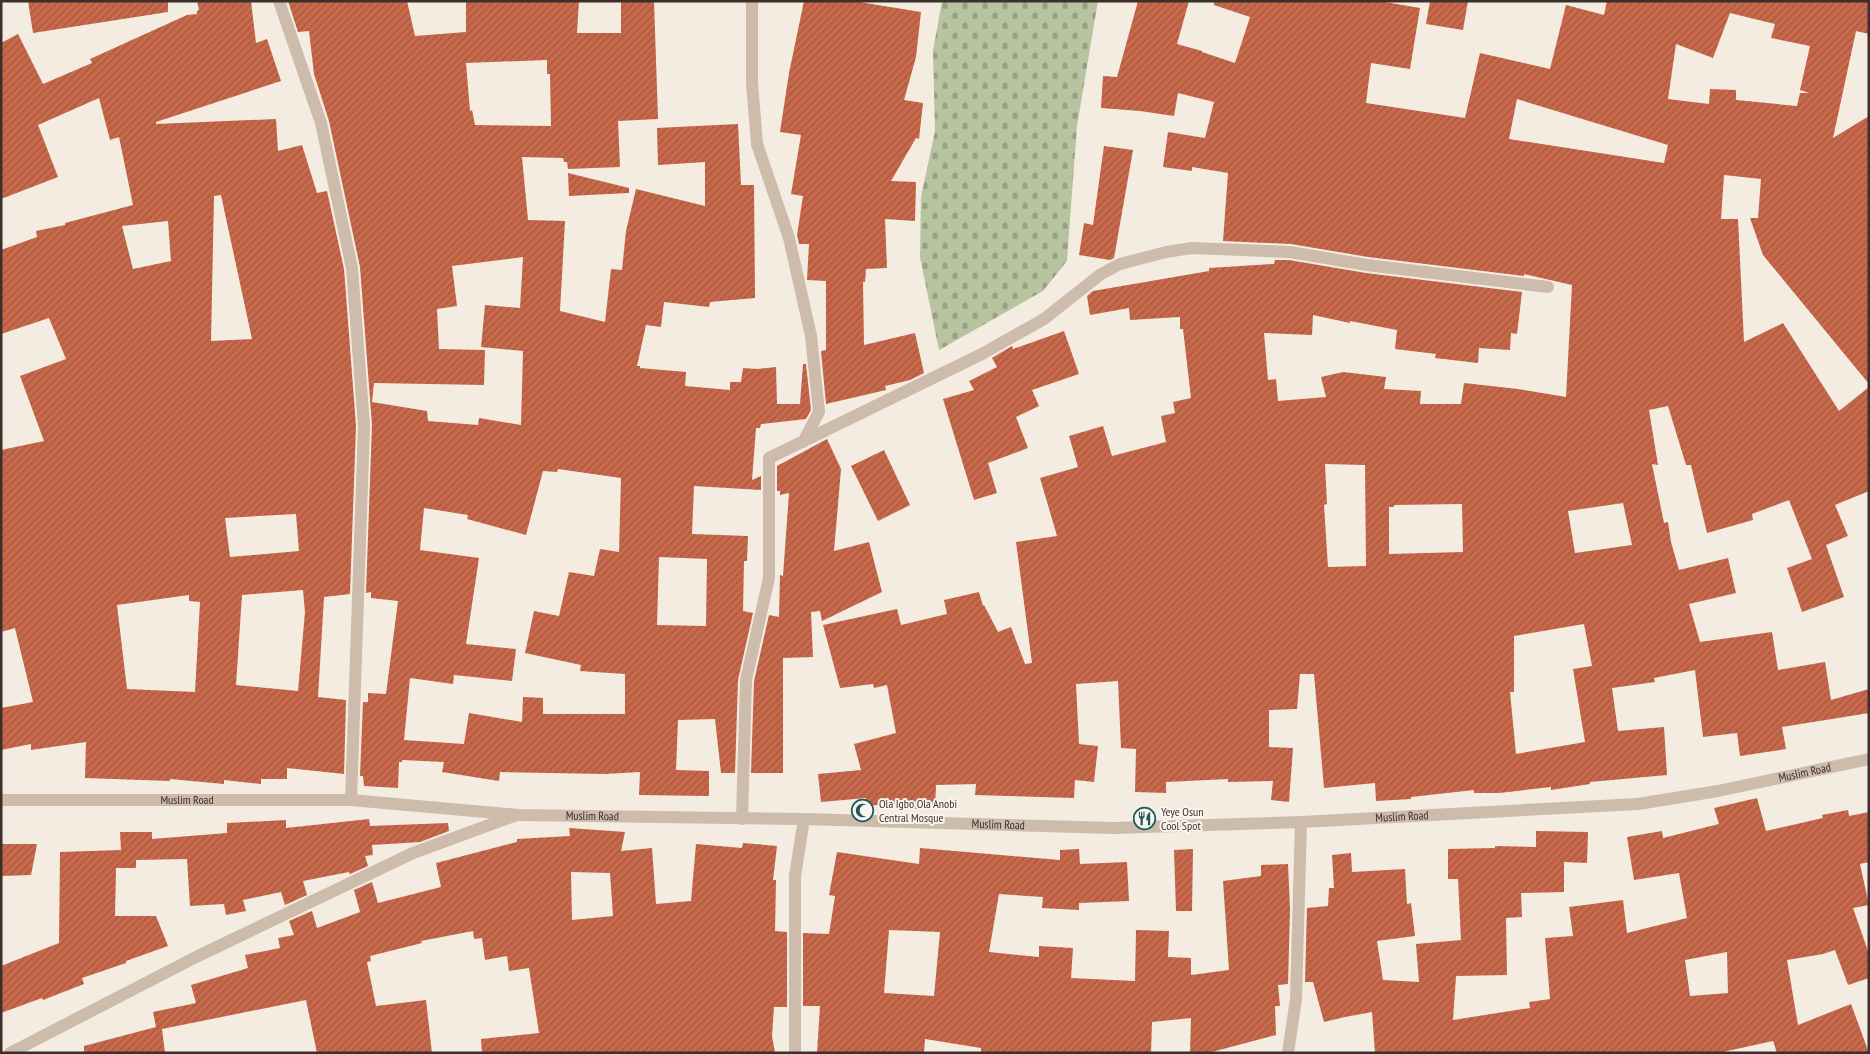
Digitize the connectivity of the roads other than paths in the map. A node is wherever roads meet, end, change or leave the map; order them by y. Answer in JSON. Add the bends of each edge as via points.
{"nodes":[{"id":1,"x":279,"y":1,"type":"edge"},
{"id":2,"x":752,"y":1,"type":"edge"},
{"id":3,"x":1548,"y":287,"type":"dead end"},
{"id":4,"x":804,"y":442,"type":"junction"},
{"id":5,"x":1869,"y":759,"type":"edge"},
{"id":6,"x":1,"y":800,"type":"edge"},
{"id":7,"x":351,"y":800,"type":"junction"},
{"id":8,"x":518,"y":814,"type":"junction"},
{"id":9,"x":742,"y":819,"type":"junction"},
{"id":10,"x":804,"y":819,"type":"junction"},
{"id":11,"x":1301,"y":822,"type":"junction"},
{"id":12,"x":10,"y":1053,"type":"edge"},
{"id":13,"x":795,"y":1053,"type":"edge"},
{"id":14,"x":1288,"y":1053,"type":"edge"}],
"edges":[{"from":1,"to":7,"type":"street","via":[[321,123],[352,268],[364,426]]},
{"from":2,"to":4,"type":"street","via":[[752,83],[757,144],[789,238],[811,336],[819,412]]},
{"from":3,"to":4,"type":"street","via":[[1367,265],[1290,252],[1192,248],[1166,252],[1120,264],[1101,274],[1044,319],[982,354]]},
{"from":4,"to":9,"type":"street","via":[[769,458],[770,578],[746,680]]},
{"from":5,"to":11,"type":"street","name":"Muslim Road","via":[[1718,791],[1638,804]]},
{"from":6,"to":7,"type":"street","name":"Muslim Road"},
{"from":7,"to":8,"type":"street","name":"Muslim Road"},
{"from":8,"to":9,"type":"street","name":"Muslim Road"},
{"from":8,"to":12,"type":"street","via":[[412,854],[196,957]]},
{"from":9,"to":10,"type":"street","name":"Muslim Road"},
{"from":10,"to":11,"type":"street","name":"Muslim Road","via":[[1114,828]]},
{"from":10,"to":13,"type":"street","via":[[795,876]]},
{"from":11,"to":14,"type":"street","via":[[1296,999]]}]}
